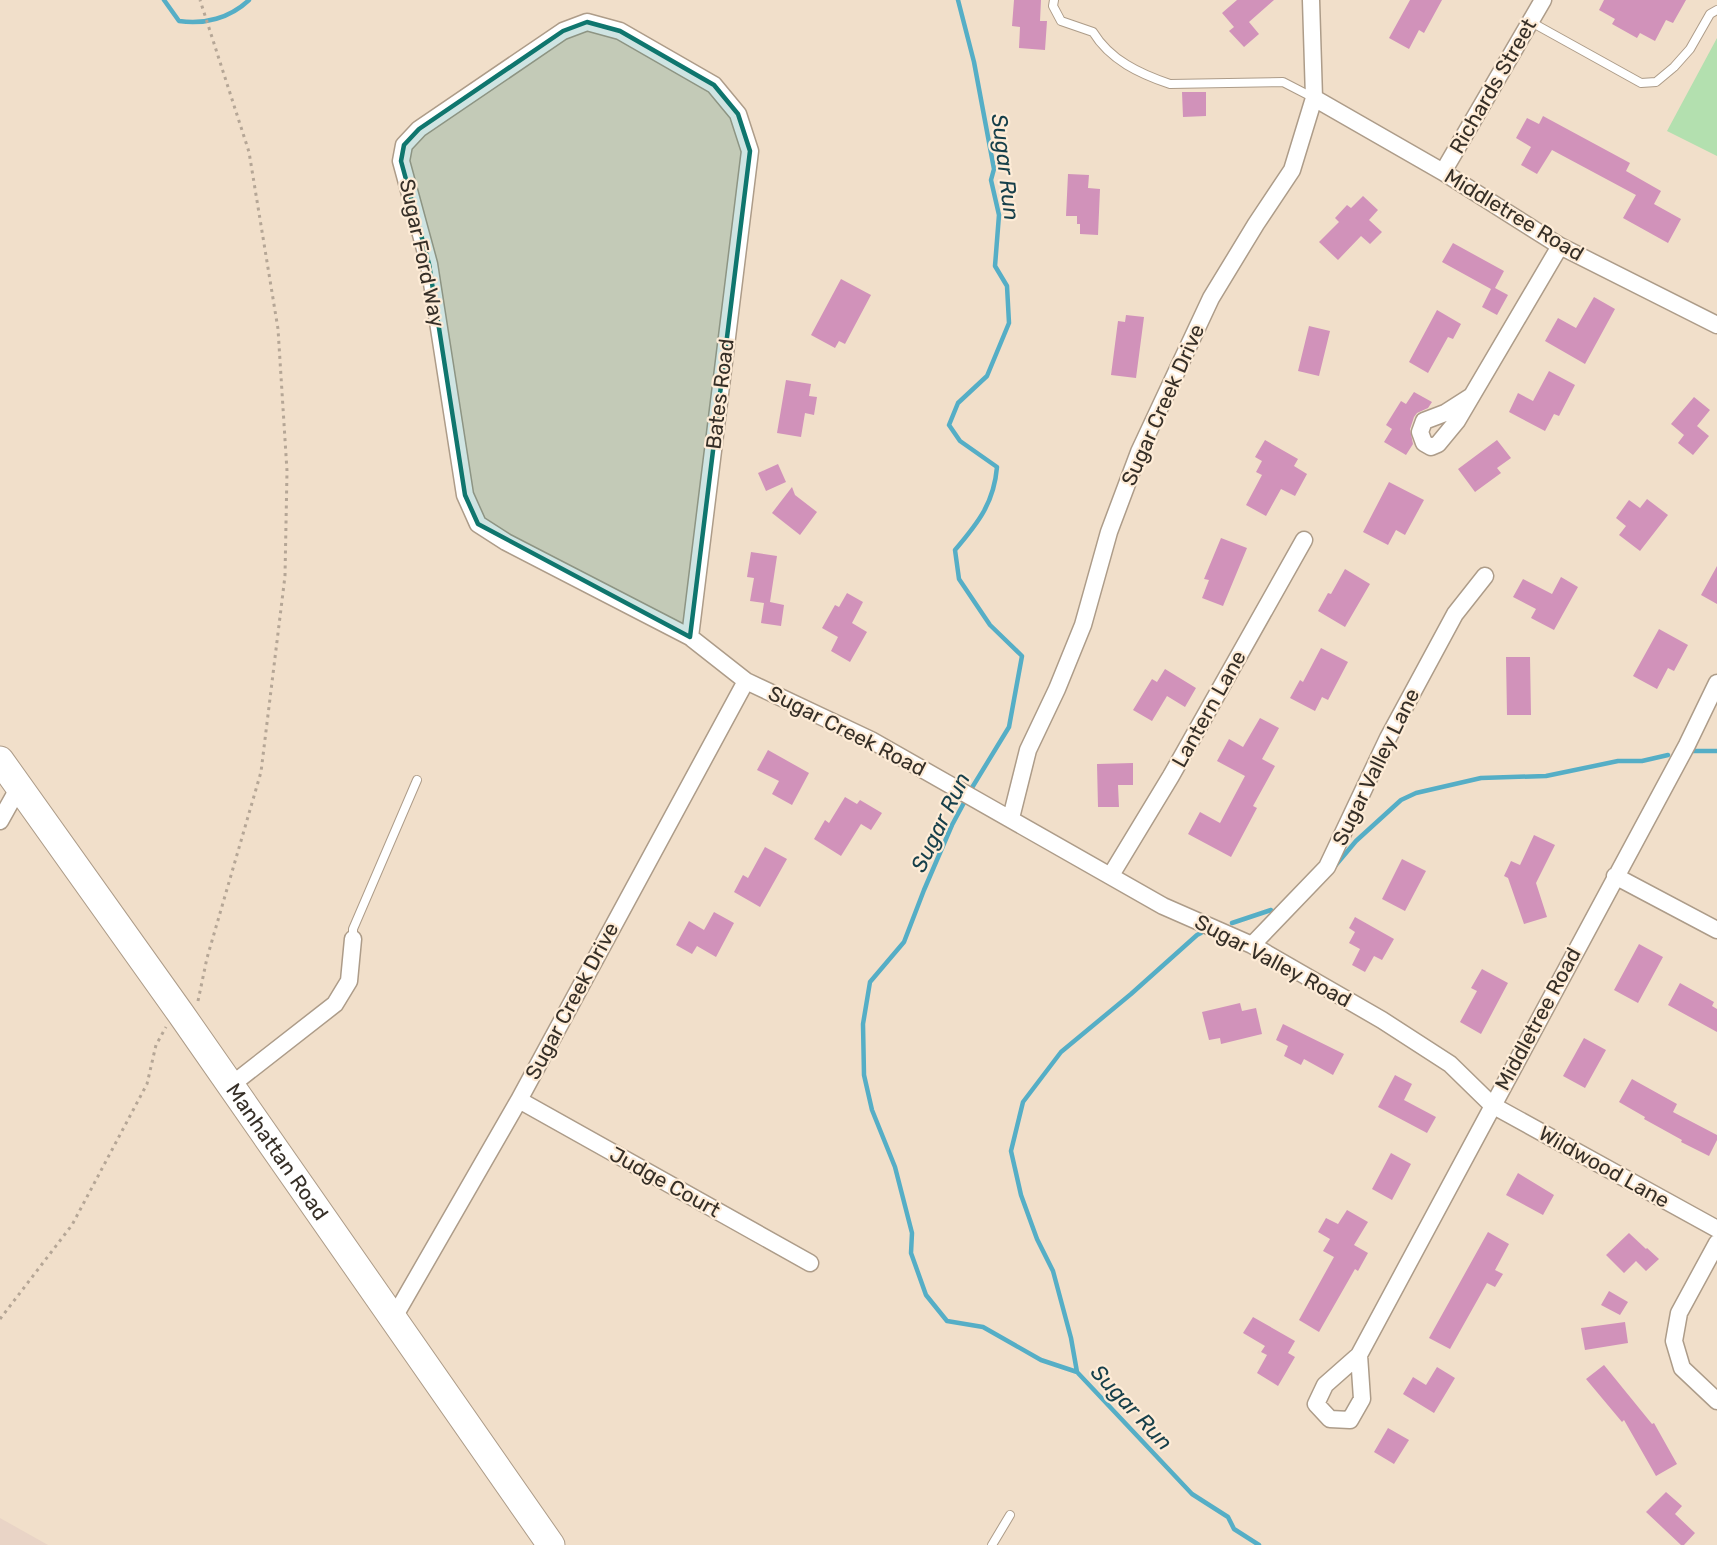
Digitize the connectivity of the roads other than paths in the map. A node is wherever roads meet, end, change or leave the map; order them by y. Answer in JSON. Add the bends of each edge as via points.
{"nodes":[{"id":1,"x":1054,"y":0,"type":"edge"},
{"id":2,"x":1311,"y":0,"type":"edge"},
{"id":3,"x":1543,"y":0,"type":"edge"},
{"id":4,"x":1717,"y":10,"type":"edge"},
{"id":5,"x":1531,"y":22,"type":"junction"},
{"id":6,"x":1314,"y":98,"type":"junction"},
{"id":7,"x":750,"y":151,"type":"joint"},
{"id":8,"x":1443,"y":172,"type":"junction"},
{"id":9,"x":1560,"y":246,"type":"junction"},
{"id":10,"x":1717,"y":325,"type":"edge"},
{"id":11,"x":1470,"y":397,"type":"dead end"},
{"id":12,"x":1304,"y":540,"type":"dead end"},
{"id":13,"x":1485,"y":576,"type":"dead end"},
{"id":14,"x":690,"y":637,"type":"junction"},
{"id":15,"x":746,"y":681,"type":"junction"},
{"id":16,"x":1717,"y":683,"type":"edge"},
{"id":17,"x":0,"y":760,"type":"edge"},
{"id":18,"x":417,"y":780,"type":"dead end"},
{"id":19,"x":19,"y":788,"type":"junction"},
{"id":20,"x":1011,"y":818,"type":"junction"},
{"id":21,"x":0,"y":821,"type":"edge"},
{"id":22,"x":1111,"y":875,"type":"junction"},
{"id":23,"x":1615,"y":876,"type":"junction"},
{"id":24,"x":1717,"y":930,"type":"edge"},
{"id":25,"x":353,"y":939,"type":"joint"},
{"id":26,"x":1252,"y":945,"type":"junction"},
{"id":27,"x":230,"y":1086,"type":"junction"},
{"id":28,"x":519,"y":1100,"type":"junction"},
{"id":29,"x":1492,"y":1105,"type":"junction"},
{"id":30,"x":1717,"y":1229,"type":"edge"},
{"id":31,"x":1717,"y":1243,"type":"edge"},
{"id":32,"x":810,"y":1263,"type":"dead end"},
{"id":33,"x":393,"y":1318,"type":"junction"},
{"id":34,"x":1359,"y":1355,"type":"dead end"},
{"id":35,"x":1717,"y":1401,"type":"edge"},
{"id":36,"x":1010,"y":1515,"type":"dead end"},
{"id":37,"x":551,"y":1545,"type":"edge"},
{"id":38,"x":992,"y":1545,"type":"edge"}],
"edges":[{"from":1,"to":6,"type":"lane","via":[[1061,21],[1093,32],[1102,46],[1125,65],[1170,84],[1283,82]]},
{"from":2,"to":6,"type":"street","name":"Sugar Creek Drive"},
{"from":3,"to":5,"type":"street","name":"Richards Street"},
{"from":4,"to":5,"type":"lane","via":[[1710,14],[1674,68],[1649,83],[1641,83]]},
{"from":5,"to":8,"type":"street","name":"Richards Street"},
{"from":6,"to":8,"type":"street","name":"Middletree Road"},
{"from":6,"to":20,"type":"street","name":"Sugar Creek Drive","via":[[1292,170],[1211,298],[1139,452],[1109,532],[1083,625],[1028,750]]},
{"from":7,"to":14,"type":"street","name":"Bates Road"},
{"from":7,"to":14,"type":"street","name":"Sugar Ford Way","via":[[738,114],[714,85],[620,31],[587,22],[562,31],[419,129],[404,145],[401,161],[429,264],[465,495],[478,524]]},
{"from":8,"to":9,"type":"street","name":"Middletree Road"},
{"from":9,"to":10,"type":"street","name":"Middletree Road"},
{"from":9,"to":11,"type":"street"},
{"from":12,"to":22,"type":"street","name":"Lantern Lane"},
{"from":13,"to":26,"type":"street","name":"Sugar Valley Lane","via":[[1455,614],[1388,738],[1327,867]]},
{"from":14,"to":15,"type":"street","name":"Sugar Ford Way"},
{"from":15,"to":20,"type":"street","name":"Sugar Creek Road","via":[[871,740]]},
{"from":15,"to":28,"type":"street","name":"Sugar Creek Drive"},
{"from":16,"to":23,"type":"street","name":"Middletree Road"},
{"from":17,"to":19,"type":"main road","name":"Manhattan Road"},
{"from":18,"to":25,"type":"lane","via":[[353,929]]},
{"from":19,"to":21,"type":"street"},
{"from":19,"to":27,"type":"main road","name":"Manhattan Road"},
{"from":20,"to":22,"type":"street","name":"Sugar Valley Road"},
{"from":22,"to":26,"type":"street","name":"Sugar Valley Road","via":[[1163,906]]},
{"from":23,"to":24,"type":"street"},
{"from":23,"to":29,"type":"street","name":"Middletree Road"},
{"from":25,"to":27,"type":"street","via":[[349,981],[334,1004]]},
{"from":26,"to":29,"type":"street","name":"Sugar Valley Road","via":[[1450,1064]]},
{"from":27,"to":33,"type":"main road","name":"Manhattan Road"},
{"from":28,"to":32,"type":"street","name":"Judge Court"},
{"from":28,"to":33,"type":"street","name":"Sugar Creek Drive"},
{"from":29,"to":30,"type":"street","name":"Wildwood Lane"},
{"from":29,"to":34,"type":"street","name":"Middletree Road"},
{"from":31,"to":35,"type":"street","via":[[1679,1313],[1674,1341],[1682,1368]]},
{"from":33,"to":37,"type":"main road","name":"Manhattan Road"},
{"from":36,"to":38,"type":"lane"}]}
